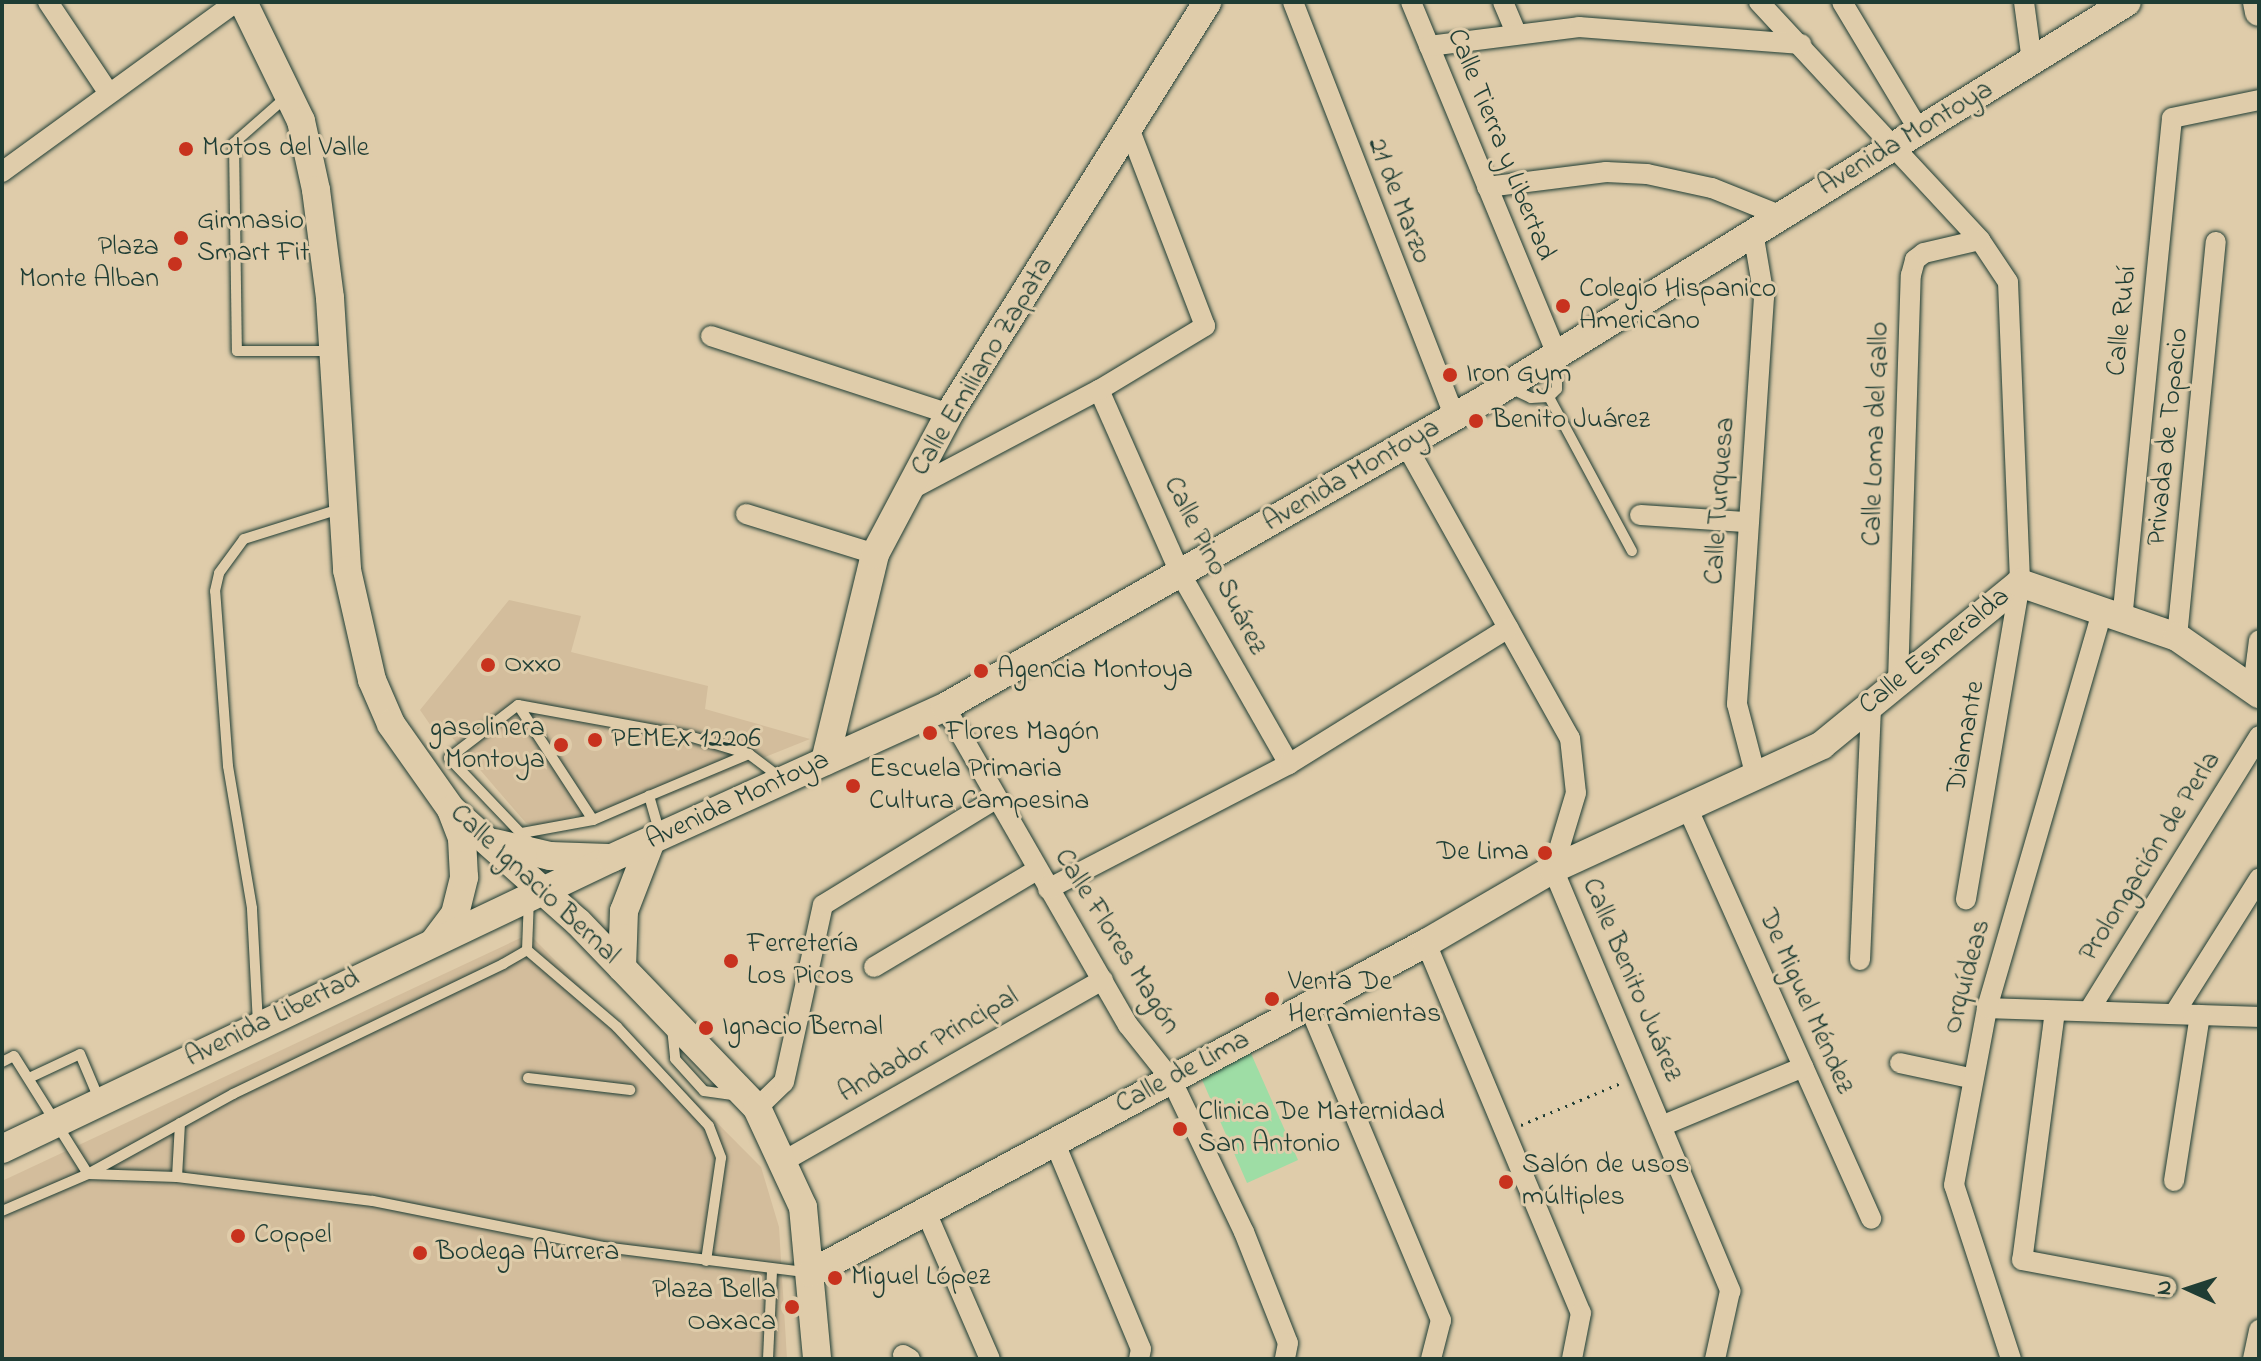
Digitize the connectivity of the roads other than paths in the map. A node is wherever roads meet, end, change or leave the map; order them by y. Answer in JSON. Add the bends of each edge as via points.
{"nodes":[{"id":1,"x":48,"y":2,"type":"edge"},
{"id":2,"x":236,"y":2,"type":"edge"},
{"id":3,"x":243,"y":2,"type":"edge"},
{"id":4,"x":1207,"y":2,"type":"edge"},
{"id":5,"x":1293,"y":2,"type":"edge"},
{"id":6,"x":1411,"y":2,"type":"edge"},
{"id":7,"x":1503,"y":2,"type":"edge"},
{"id":8,"x":1759,"y":2,"type":"edge"},
{"id":9,"x":1842,"y":2,"type":"edge"},
{"id":10,"x":2024,"y":2,"type":"edge"},
{"id":11,"x":2127,"y":2,"type":"edge"},
{"id":12,"x":2257,"y":2,"type":"edge"},
{"id":13,"x":2259,"y":12,"type":"edge"},
{"id":14,"x":1516,"y":32,"type":"junction"},
{"id":15,"x":1801,"y":44,"type":"junction"},
{"id":16,"x":1429,"y":46,"type":"junction"},
{"id":17,"x":2032,"y":61,"type":"junction"},
{"id":18,"x":108,"y":92,"type":"junction"},
{"id":19,"x":290,"y":93,"type":"junction"},
{"id":20,"x":2259,"y":100,"type":"edge"},
{"id":21,"x":1130,"y":131,"type":"junction"},
{"id":22,"x":1920,"y":132,"type":"junction"},
{"id":23,"x":1891,"y":150,"type":"junction"},
{"id":24,"x":5,"y":163,"type":"edge"},
{"id":25,"x":1487,"y":187,"type":"junction"},
{"id":26,"x":1779,"y":215,"type":"junction"},
{"id":27,"x":1753,"y":232,"type":"junction"},
{"id":28,"x":1980,"y":240,"type":"junction"},
{"id":29,"x":2216,"y":242,"type":"dead end"},
{"id":30,"x":711,"y":336,"type":"dead end"},
{"id":31,"x":333,"y":351,"type":"junction"},
{"id":32,"x":1551,"y":358,"type":"junction"},
{"id":33,"x":1506,"y":386,"type":"junction"},
{"id":34,"x":1099,"y":390,"type":"junction"},
{"id":35,"x":1549,"y":397,"type":"junction"},
{"id":36,"x":949,"y":414,"type":"junction"},
{"id":37,"x":1455,"y":418,"type":"junction"},
{"id":38,"x":1406,"y":445,"type":"junction"},
{"id":39,"x":910,"y":490,"type":"junction"},
{"id":40,"x":343,"y":509,"type":"junction"},
{"id":41,"x":746,"y":514,"type":"dead end"},
{"id":42,"x":1640,"y":515,"type":"dead end"},
{"id":43,"x":1746,"y":522,"type":"junction"},
{"id":44,"x":1632,"y":551,"type":"dead end"},
{"id":45,"x":875,"y":554,"type":"junction"},
{"id":46,"x":1180,"y":573,"type":"junction"},
{"id":47,"x":2020,"y":583,"type":"junction"},
{"id":48,"x":2112,"y":616,"type":"junction"},
{"id":49,"x":1508,"y":628,"type":"junction"},
{"id":50,"x":2177,"y":637,"type":"junction"},
{"id":51,"x":2259,"y":640,"type":"edge"},
{"id":52,"x":1898,"y":681,"type":"junction"},
{"id":53,"x":2256,"y":690,"type":"edge"},
{"id":54,"x":1871,"y":704,"type":"junction"},
{"id":55,"x":518,"y":705,"type":"junction"},
{"id":56,"x":945,"y":707,"type":"junction"},
{"id":57,"x":2259,"y":736,"type":"edge"},
{"id":58,"x":749,"y":754,"type":"junction"},
{"id":59,"x":825,"y":761,"type":"junction"},
{"id":60,"x":1289,"y":764,"type":"junction"},
{"id":61,"x":438,"y":767,"type":"junction"},
{"id":62,"x":1755,"y":773,"type":"junction"},
{"id":63,"x":782,"y":781,"type":"junction"},
{"id":64,"x":649,"y":796,"type":"junction"},
{"id":65,"x":995,"y":799,"type":"junction"},
{"id":66,"x":1687,"y":807,"type":"junction"},
{"id":67,"x":451,"y":809,"type":"junction"},
{"id":68,"x":593,"y":820,"type":"junction"},
{"id":69,"x":655,"y":839,"type":"junction"},
{"id":70,"x":489,"y":842,"type":"junction"},
{"id":71,"x":531,"y":843,"type":"junction"},
{"id":72,"x":612,"y":858,"type":"junction"},
{"id":73,"x":1553,"y":869,"type":"junction"},
{"id":74,"x":1037,"y":870,"type":"junction"},
{"id":75,"x":2259,"y":879,"type":"edge"},
{"id":76,"x":1048,"y":889,"type":"junction"},
{"id":77,"x":537,"y":894,"type":"junction"},
{"id":78,"x":2253,"y":898,"type":"edge"},
{"id":79,"x":1966,"y":899,"type":"dead end"},
{"id":80,"x":433,"y":942,"type":"junction"},
{"id":81,"x":1426,"y":943,"type":"junction"},
{"id":82,"x":527,"y":950,"type":"junction"},
{"id":83,"x":1860,"y":960,"type":"dead end"},
{"id":84,"x":874,"y":967,"type":"dead end"},
{"id":85,"x":622,"y":968,"type":"junction"},
{"id":86,"x":1103,"y":980,"type":"junction"},
{"id":87,"x":1309,"y":1006,"type":"junction"},
{"id":88,"x":1987,"y":1008,"type":"junction"},
{"id":89,"x":2090,"y":1009,"type":"junction"},
{"id":90,"x":2055,"y":1011,"type":"junction"},
{"id":91,"x":2174,"y":1014,"type":"junction"},
{"id":92,"x":2200,"y":1015,"type":"junction"},
{"id":93,"x":2259,"y":1017,"type":"edge"},
{"id":94,"x":258,"y":1026,"type":"junction"},
{"id":95,"x":2,"y":1062,"type":"edge"},
{"id":96,"x":1900,"y":1063,"type":"dead end"},
{"id":97,"x":1803,"y":1067,"type":"junction"},
{"id":98,"x":29,"y":1078,"type":"junction"},
{"id":99,"x":528,"y":1078,"type":"dead end"},
{"id":100,"x":1970,"y":1078,"type":"junction"},
{"id":101,"x":1171,"y":1079,"type":"junction"},
{"id":102,"x":630,"y":1090,"type":"dead end"},
{"id":103,"x":100,"y":1101,"type":"junction"},
{"id":104,"x":752,"y":1102,"type":"junction"},
{"id":105,"x":180,"y":1123,"type":"junction"},
{"id":106,"x":56,"y":1125,"type":"junction"},
{"id":107,"x":1664,"y":1125,"type":"junction"},
{"id":108,"x":1054,"y":1141,"type":"junction"},
{"id":109,"x":2,"y":1149,"type":"edge"},
{"id":110,"x":782,"y":1162,"type":"junction"},
{"id":111,"x":88,"y":1174,"type":"junction"},
{"id":112,"x":177,"y":1177,"type":"junction"},
{"id":113,"x":2174,"y":1181,"type":"dead end"},
{"id":114,"x":2,"y":1211,"type":"edge"},
{"id":115,"x":926,"y":1212,"type":"junction"},
{"id":116,"x":1871,"y":1219,"type":"dead end"},
{"id":117,"x":706,"y":1261,"type":"junction"},
{"id":118,"x":772,"y":1270,"type":"junction"},
{"id":119,"x":811,"y":1273,"type":"junction"},
{"id":120,"x":2166,"y":1287,"type":"dead end"},
{"id":121,"x":2259,"y":1330,"type":"edge"},
{"id":122,"x":768,"y":1359,"type":"edge"},
{"id":123,"x":817,"y":1359,"type":"edge"},
{"id":124,"x":990,"y":1359,"type":"edge"},
{"id":125,"x":1139,"y":1359,"type":"edge"},
{"id":126,"x":1285,"y":1359,"type":"edge"},
{"id":127,"x":1431,"y":1359,"type":"edge"},
{"id":128,"x":1572,"y":1359,"type":"edge"},
{"id":129,"x":1715,"y":1359,"type":"edge"},
{"id":130,"x":2011,"y":1359,"type":"edge"},
{"id":131,"x":2253,"y":1359,"type":"edge"}],
"edges":[{"from":1,"to":18,"type":"street"},
{"from":2,"to":18,"type":"street"},
{"from":3,"to":19,"type":"main road","name":"Calle Ignacio Bernal"},
{"from":4,"to":21,"type":"main road","name":"Calle Emiliano Zapata"},
{"from":5,"to":37,"type":"street","name":"21 de Marzo"},
{"from":6,"to":16,"type":"street","name":"Calle Tierra y Libertad"},
{"from":7,"to":14,"type":"street"},
{"from":8,"to":15,"type":"street","name":"Calle Esmeralda"},
{"from":9,"to":22,"type":"street"},
{"from":10,"to":17,"type":"street"},
{"from":11,"to":17,"type":"main road","name":"Avenida Montoya"},
{"from":12,"to":13,"type":"main road"},
{"from":14,"to":15,"type":"street","via":[[1579,27]]},
{"from":14,"to":16,"type":"street"},
{"from":15,"to":23,"type":"street","name":"Calle Esmeralda"},
{"from":16,"to":25,"type":"street","name":"Calle Tierra y Libertad"},
{"from":17,"to":22,"type":"main road","name":"Avenida Montoya"},
{"from":18,"to":24,"type":"street"},
{"from":19,"to":31,"type":"main road","name":"Calle Ignacio Bernal","via":[[316,190]]},
{"from":19,"to":31,"type":"lane","via":[[234,143],[237,351]]},
{"from":20,"to":48,"type":"street","name":"Calle Rubí","via":[[2172,118]]},
{"from":21,"to":34,"type":"street","via":[[1205,326]]},
{"from":21,"to":36,"type":"main road","name":"Calle Emiliano Zapata"},
{"from":22,"to":23,"type":"main road","name":"Avenida Montoya"},
{"from":23,"to":26,"type":"main road","name":"Avenida Montoya"},
{"from":23,"to":28,"type":"street","name":"Calle Esmeralda"},
{"from":25,"to":26,"type":"street","via":[[1606,172],[1647,174],[1712,188]]},
{"from":25,"to":32,"type":"street","name":"Calle Tierra y Libertad"},
{"from":26,"to":27,"type":"main road","name":"Avenida Montoya"},
{"from":27,"to":32,"type":"main road","name":"Avenida Montoya"},
{"from":27,"to":43,"type":"street","name":"Calle Turquesa","via":[[1764,297]]},
{"from":28,"to":47,"type":"street","name":"Calle Esmeralda","via":[[2008,282]]},
{"from":28,"to":52,"type":"street","name":"Calle Loma del Gallo","via":[[1924,253],[1915,260],[1911,275]]},
{"from":29,"to":50,"type":"street","name":"Privada de Topacio"},
{"from":30,"to":36,"type":"street"},
{"from":31,"to":40,"type":"main road","name":"Calle Ignacio Bernal"},
{"from":32,"to":33,"type":"main road","name":"Avenida Montoya"},
{"from":32,"to":35,"type":"lane","via":[[1557,389]]},
{"from":33,"to":35,"type":"lane","via":[[1531,398]]},
{"from":33,"to":37,"type":"main road","name":"Avenida Montoya"},
{"from":34,"to":39,"type":"street"},
{"from":34,"to":46,"type":"street","name":"Calle Pino Suárez"},
{"from":35,"to":44,"type":"lane"},
{"from":36,"to":39,"type":"main road","name":"Calle Emiliano Zapata"},
{"from":37,"to":38,"type":"main road","name":"Avenida Montoya"},
{"from":38,"to":46,"type":"main road","name":"Avenida Montoya"},
{"from":38,"to":49,"type":"street","name":"Calle Benito Juárez"},
{"from":39,"to":45,"type":"main road","name":"Calle Emiliano Zapata"},
{"from":40,"to":61,"type":"main road","name":"Calle Ignacio Bernal","via":[[347,570],[372,680],[391,724]]},
{"from":40,"to":94,"type":"lane","via":[[244,539],[219,573],[215,591],[228,766],[252,908]]},
{"from":41,"to":45,"type":"street"},
{"from":42,"to":43,"type":"street"},
{"from":43,"to":62,"type":"street","name":"Calle Turquesa","via":[[1737,704]]},
{"from":45,"to":59,"type":"main road","name":"Calle Emiliano Zapata"},
{"from":46,"to":56,"type":"main road","name":"Avenida Montoya"},
{"from":46,"to":60,"type":"street","name":"Calle Pino Suárez"},
{"from":47,"to":48,"type":"main road"},
{"from":47,"to":52,"type":"main road","name":"Calle Esmeralda"},
{"from":47,"to":79,"type":"street","name":"Diamante"},
{"from":48,"to":50,"type":"main road"},
{"from":48,"to":88,"type":"street","name":"Orquídeas"},
{"from":49,"to":60,"type":"street"},
{"from":49,"to":73,"type":"street","name":"Calle Benito Juárez","via":[[1570,738],[1576,768],[1576,793]]},
{"from":50,"to":53,"type":"main road"},
{"from":51,"to":53,"type":"street"},
{"from":52,"to":54,"type":"main road","name":"Calle Esmeralda"},
{"from":54,"to":62,"type":"main road","name":"Calle Esmeralda","via":[[1822,745]]},
{"from":54,"to":83,"type":"street"},
{"from":55,"to":58,"type":"lane","via":[[689,736]]},
{"from":55,"to":61,"type":"lane"},
{"from":55,"to":68,"type":"lane"},
{"from":56,"to":59,"type":"main road","name":"Avenida Montoya"},
{"from":56,"to":65,"type":"street","name":"Calle Flores Magón"},
{"from":57,"to":89,"type":"street","name":"Prolongación de Perla"},
{"from":58,"to":63,"type":"lane"},
{"from":58,"to":64,"type":"lane"},
{"from":59,"to":63,"type":"main road","name":"Avenida Montoya"},
{"from":60,"to":76,"type":"street"},
{"from":61,"to":67,"type":"main road","name":"Calle Ignacio Bernal"},
{"from":61,"to":71,"type":"lane"},
{"from":62,"to":66,"type":"main road","name":"Calle Esmeralda"},
{"from":63,"to":69,"type":"main road","name":"Avenida Montoya"},
{"from":64,"to":68,"type":"lane"},
{"from":64,"to":69,"type":"lane"},
{"from":65,"to":74,"type":"street","name":"Calle Flores Magón"},
{"from":65,"to":104,"type":"street","via":[[823,905],[784,1082]]},
{"from":66,"to":73,"type":"main road","name":"Calle Esmeralda"},
{"from":66,"to":97,"type":"street","name":"De Miguel Méndez"},
{"from":67,"to":70,"type":"main road","name":"Calle Ignacio Bernal"},
{"from":67,"to":80,"type":"main road","via":[[462,838],[464,877],[455,914]]},
{"from":68,"to":71,"type":"lane"},
{"from":69,"to":72,"type":"main road","name":"Avenida Montoya"},
{"from":69,"to":85,"type":"main road","via":[[624,911]]},
{"from":70,"to":71,"type":"main road"},
{"from":70,"to":77,"type":"main road","name":"Calle Ignacio Bernal"},
{"from":71,"to":72,"type":"main road"},
{"from":72,"to":77,"type":"main road","name":"Avenida Montoya"},
{"from":73,"to":81,"type":"main road","name":"Calle de Lima"},
{"from":73,"to":107,"type":"street","name":"Calle Benito Juárez"},
{"from":74,"to":76,"type":"street","name":"Calle Flores Magón"},
{"from":74,"to":84,"type":"street"},
{"from":75,"to":78,"type":"street"},
{"from":76,"to":86,"type":"street","name":"Calle Flores Magón"},
{"from":77,"to":80,"type":"main road","name":"Avenida Libertad"},
{"from":77,"to":82,"type":"lane"},
{"from":77,"to":85,"type":"main road","name":"Calle Ignacio Bernal"},
{"from":78,"to":91,"type":"street"},
{"from":80,"to":94,"type":"main road","name":"Avenida Libertad"},
{"from":81,"to":87,"type":"main road","name":"Calle de Lima"},
{"from":81,"to":128,"type":"street","via":[[1581,1313]]},
{"from":82,"to":105,"type":"lane"},
{"from":82,"to":117,"type":"lane","via":[[617,1027],[709,1126],[721,1158]]},
{"from":85,"to":104,"type":"main road","name":"Calle Ignacio Bernal"},
{"from":86,"to":101,"type":"street","name":"Calle Flores Magón","via":[[1128,1025]]},
{"from":86,"to":110,"type":"street","name":"Andador Principal"},
{"from":87,"to":101,"type":"main road","name":"Calle de Lima"},
{"from":87,"to":127,"type":"street","via":[[1441,1320]]},
{"from":88,"to":90,"type":"street"},
{"from":88,"to":100,"type":"street","name":"Orquídeas"},
{"from":89,"to":90,"type":"street"},
{"from":89,"to":91,"type":"street"},
{"from":90,"to":120,"type":"street","via":[[2022,1260]]},
{"from":91,"to":92,"type":"street"},
{"from":92,"to":93,"type":"street"},
{"from":92,"to":113,"type":"street"},
{"from":94,"to":103,"type":"main road","name":"Avenida Libertad"},
{"from":95,"to":98,"type":"lane","via":[[14,1056]]},
{"from":96,"to":100,"type":"street"},
{"from":97,"to":107,"type":"street"},
{"from":97,"to":116,"type":"street","name":"De Miguel Méndez"},
{"from":98,"to":103,"type":"lane","via":[[80,1054]]},
{"from":98,"to":106,"type":"lane"},
{"from":99,"to":102,"type":"lane"},
{"from":100,"to":130,"type":"street","name":"Orquídeas","via":[[1954,1185]]},
{"from":101,"to":108,"type":"main road","name":"Calle de Lima"},
{"from":101,"to":126,"type":"street","name":"Calle Flores Magón","via":[[1244,1232],[1288,1343]]},
{"from":103,"to":106,"type":"main road","name":"Avenida Libertad"},
{"from":104,"to":110,"type":"main road","name":"Calle Ignacio Bernal"},
{"from":105,"to":111,"type":"lane"},
{"from":105,"to":112,"type":"lane"},
{"from":106,"to":109,"type":"main road","name":"Avenida Libertad"},
{"from":106,"to":111,"type":"lane"},
{"from":107,"to":129,"type":"street","name":"Calle Benito Juárez","via":[[1730,1291]]},
{"from":108,"to":115,"type":"main road","name":"Calle de Lima"},
{"from":108,"to":125,"type":"street","via":[[1141,1349]]},
{"from":110,"to":119,"type":"main road","name":"Calle Ignacio Bernal","via":[[803,1207]]},
{"from":111,"to":112,"type":"lane"},
{"from":111,"to":114,"type":"lane"},
{"from":112,"to":117,"type":"lane","via":[[373,1201],[604,1247]]},
{"from":115,"to":119,"type":"main road","name":"Calle de Lima"},
{"from":115,"to":124,"type":"street"},
{"from":117,"to":118,"type":"lane"},
{"from":118,"to":119,"type":"lane"},
{"from":118,"to":122,"type":"lane"},
{"from":119,"to":123,"type":"main road","name":"Calle Ignacio Bernal"},
{"from":121,"to":131,"type":"street"}]}
